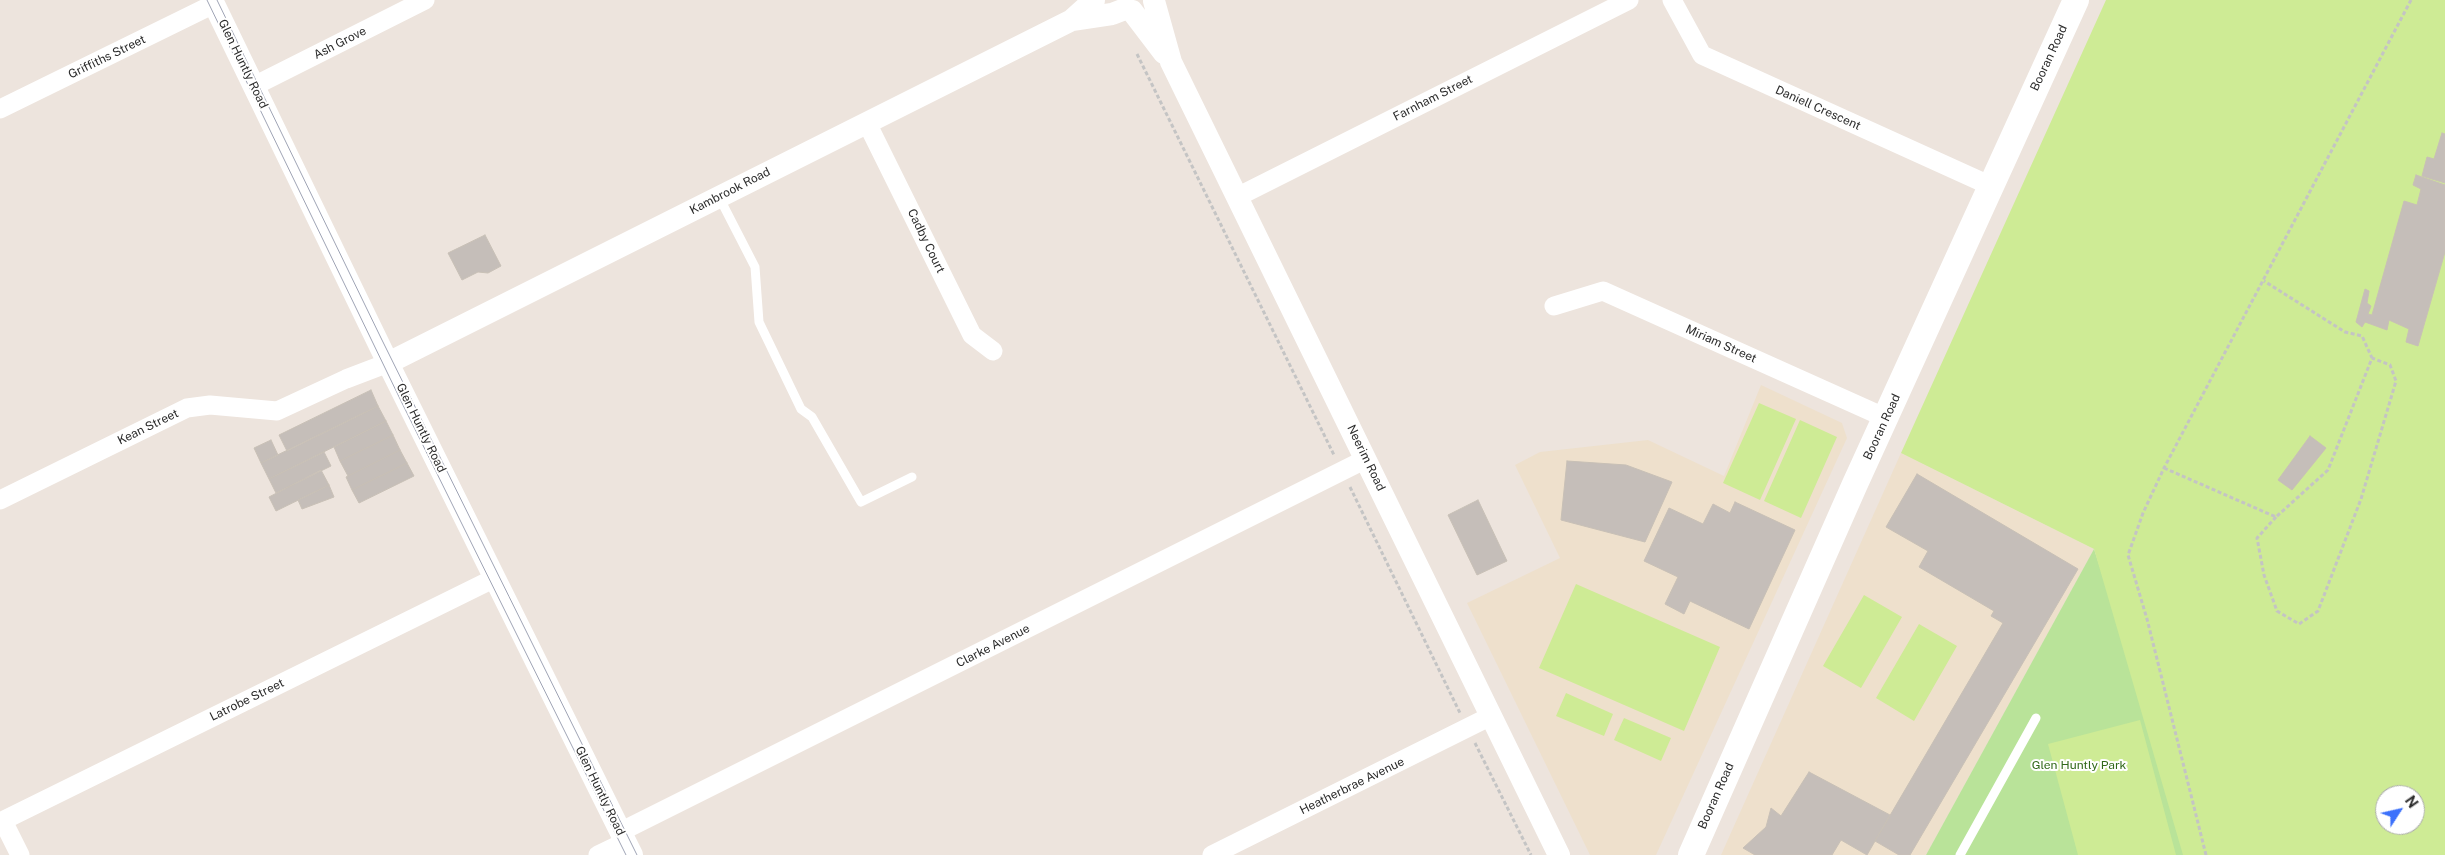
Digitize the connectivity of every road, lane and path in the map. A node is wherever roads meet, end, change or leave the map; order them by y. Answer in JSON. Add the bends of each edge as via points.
{"nodes":[{"id":1,"x":426,"y":0,"type":"edge"},
{"id":2,"x":1094,"y":0,"type":"edge"},
{"id":3,"x":1154,"y":0,"type":"edge"},
{"id":4,"x":1629,"y":0,"type":"edge"},
{"id":5,"x":1672,"y":0,"type":"edge"},
{"id":6,"x":2076,"y":0,"type":"edge"},
{"id":7,"x":2411,"y":0,"type":"edge"},
{"id":8,"x":213,"y":2,"type":"edge"},
{"id":9,"x":1124,"y":7,"type":"edge"},
{"id":10,"x":1072,"y":20,"type":"junction"},
{"id":11,"x":1133,"y":45,"type":"dead end"},
{"id":12,"x":1171,"y":62,"type":"junction"},
{"id":13,"x":254,"y":86,"type":"junction"},
{"id":14,"x":0,"y":109,"type":"edge"},
{"id":15,"x":867,"y":122,"type":"junction"},
{"id":16,"x":1991,"y":186,"type":"junction"},
{"id":17,"x":719,"y":197,"type":"junction"},
{"id":18,"x":1237,"y":197,"type":"junction"},
{"id":19,"x":2264,"y":281,"type":"junction"},
{"id":20,"x":1554,"y":306,"type":"dead end"},
{"id":21,"x":994,"y":351,"type":"dead end"},
{"id":22,"x":2372,"y":358,"type":"junction"},
{"id":23,"x":388,"y":362,"type":"junction"},
{"id":24,"x":1886,"y":418,"type":"junction"},
{"id":25,"x":1366,"y":459,"type":"junction"},
{"id":26,"x":2164,"y":468,"type":"junction"},
{"id":27,"x":1342,"y":471,"type":"junction"},
{"id":28,"x":912,"y":477,"type":"dead end"},
{"id":29,"x":0,"y":500,"type":"edge"},
{"id":30,"x":2276,"y":517,"type":"junction"},
{"id":31,"x":495,"y":578,"type":"junction"},
{"id":32,"x":1491,"y":716,"type":"junction"},
{"id":33,"x":1463,"y":718,"type":"dead end"},
{"id":34,"x":2036,"y":718,"type":"dead end"},
{"id":35,"x":1473,"y":739,"type":"dead end"},
{"id":36,"x":1,"y":822,"type":"edge"},
{"id":37,"x":626,"y":843,"type":"edge"},
{"id":38,"x":20,"y":855,"type":"edge"},
{"id":39,"x":598,"y":855,"type":"edge"},
{"id":40,"x":1212,"y":855,"type":"edge"},
{"id":41,"x":1531,"y":855,"type":"edge"},
{"id":42,"x":1559,"y":855,"type":"edge"},
{"id":43,"x":1690,"y":855,"type":"edge"},
{"id":44,"x":1960,"y":855,"type":"edge"},
{"id":45,"x":2206,"y":855,"type":"edge"}],
"edges":[{"from":1,"to":13,"type":"street","name":"Ash Grove"},
{"from":2,"to":10,"type":"street","name":"Kambrook Road"},
{"from":3,"to":9,"type":"street","name":"Kambrook Road","via":[[1145,10]]},
{"from":3,"to":12,"type":"street","name":"Neerim Road"},
{"from":4,"to":18,"type":"street","name":"Farnham Street"},
{"from":5,"to":16,"type":"street","name":"Daniell Crescent","via":[[1702,55]]},
{"from":6,"to":16,"type":"main road","name":"Booran Road"},
{"from":7,"to":19,"type":"path"},
{"from":8,"to":13,"type":"street","name":"Glen Huntly Road"},
{"from":8,"to":14,"type":"street","name":"Griffiths Street"},
{"from":9,"to":10,"type":"street","name":"Kambrook Road","via":[[1112,14]]},
{"from":9,"to":12,"type":"street","name":"Neerim Road"},
{"from":10,"to":15,"type":"street","name":"Kambrook Road"},
{"from":11,"to":27,"type":"path"},
{"from":12,"to":18,"type":"street","name":"Neerim Road"},
{"from":13,"to":23,"type":"street","name":"Glen Huntly Road"},
{"from":15,"to":17,"type":"street","name":"Kambrook Road"},
{"from":15,"to":21,"type":"street","name":"Cadby Court","via":[[972,335]]},
{"from":16,"to":24,"type":"main road","name":"Booran Road"},
{"from":17,"to":23,"type":"street","name":"Kambrook Road"},
{"from":17,"to":28,"type":"lane","via":[[755,267],[758,322],[801,409],[812,417],[861,502]]},
{"from":18,"to":25,"type":"street","name":"Neerim Road"},
{"from":19,"to":22,"type":"path","via":[[2345,332],[2362,336]]},
{"from":19,"to":26,"type":"path"},
{"from":20,"to":24,"type":"street","name":"Miriam Street","via":[[1603,291]]},
{"from":22,"to":30,"type":"path","via":[[2328,470]]},
{"from":22,"to":30,"type":"path","via":[[2390,365],[2396,381],[2361,499],[2318,611],[2299,624],[2277,611],[2264,575],[2257,538]]},
{"from":23,"to":29,"type":"street","name":"Kean Street","via":[[346,378],[277,412],[210,406],[187,408]]},
{"from":23,"to":31,"type":"street","name":"Glen Huntly Road"},
{"from":24,"to":43,"type":"main road","name":"Booran Road"},
{"from":25,"to":27,"type":"street","name":"Clarke Avenue"},
{"from":25,"to":32,"type":"street","name":"Neerim Road"},
{"from":26,"to":30,"type":"path"},
{"from":26,"to":45,"type":"path","via":[[2128,555]]},
{"from":27,"to":33,"type":"path"},
{"from":27,"to":37,"type":"street","name":"Clarke Avenue"},
{"from":31,"to":36,"type":"street","name":"Latrobe Street"},
{"from":31,"to":37,"type":"street","name":"Glen Huntly Road"},
{"from":32,"to":40,"type":"street","name":"Heatherbrae Avenue"},
{"from":32,"to":42,"type":"street","name":"Neerim Road"},
{"from":34,"to":44,"type":"lane"},
{"from":35,"to":41,"type":"path"},
{"from":36,"to":38,"type":"street"},
{"from":37,"to":39,"type":"street","name":"Clarke Avenue"}]}
